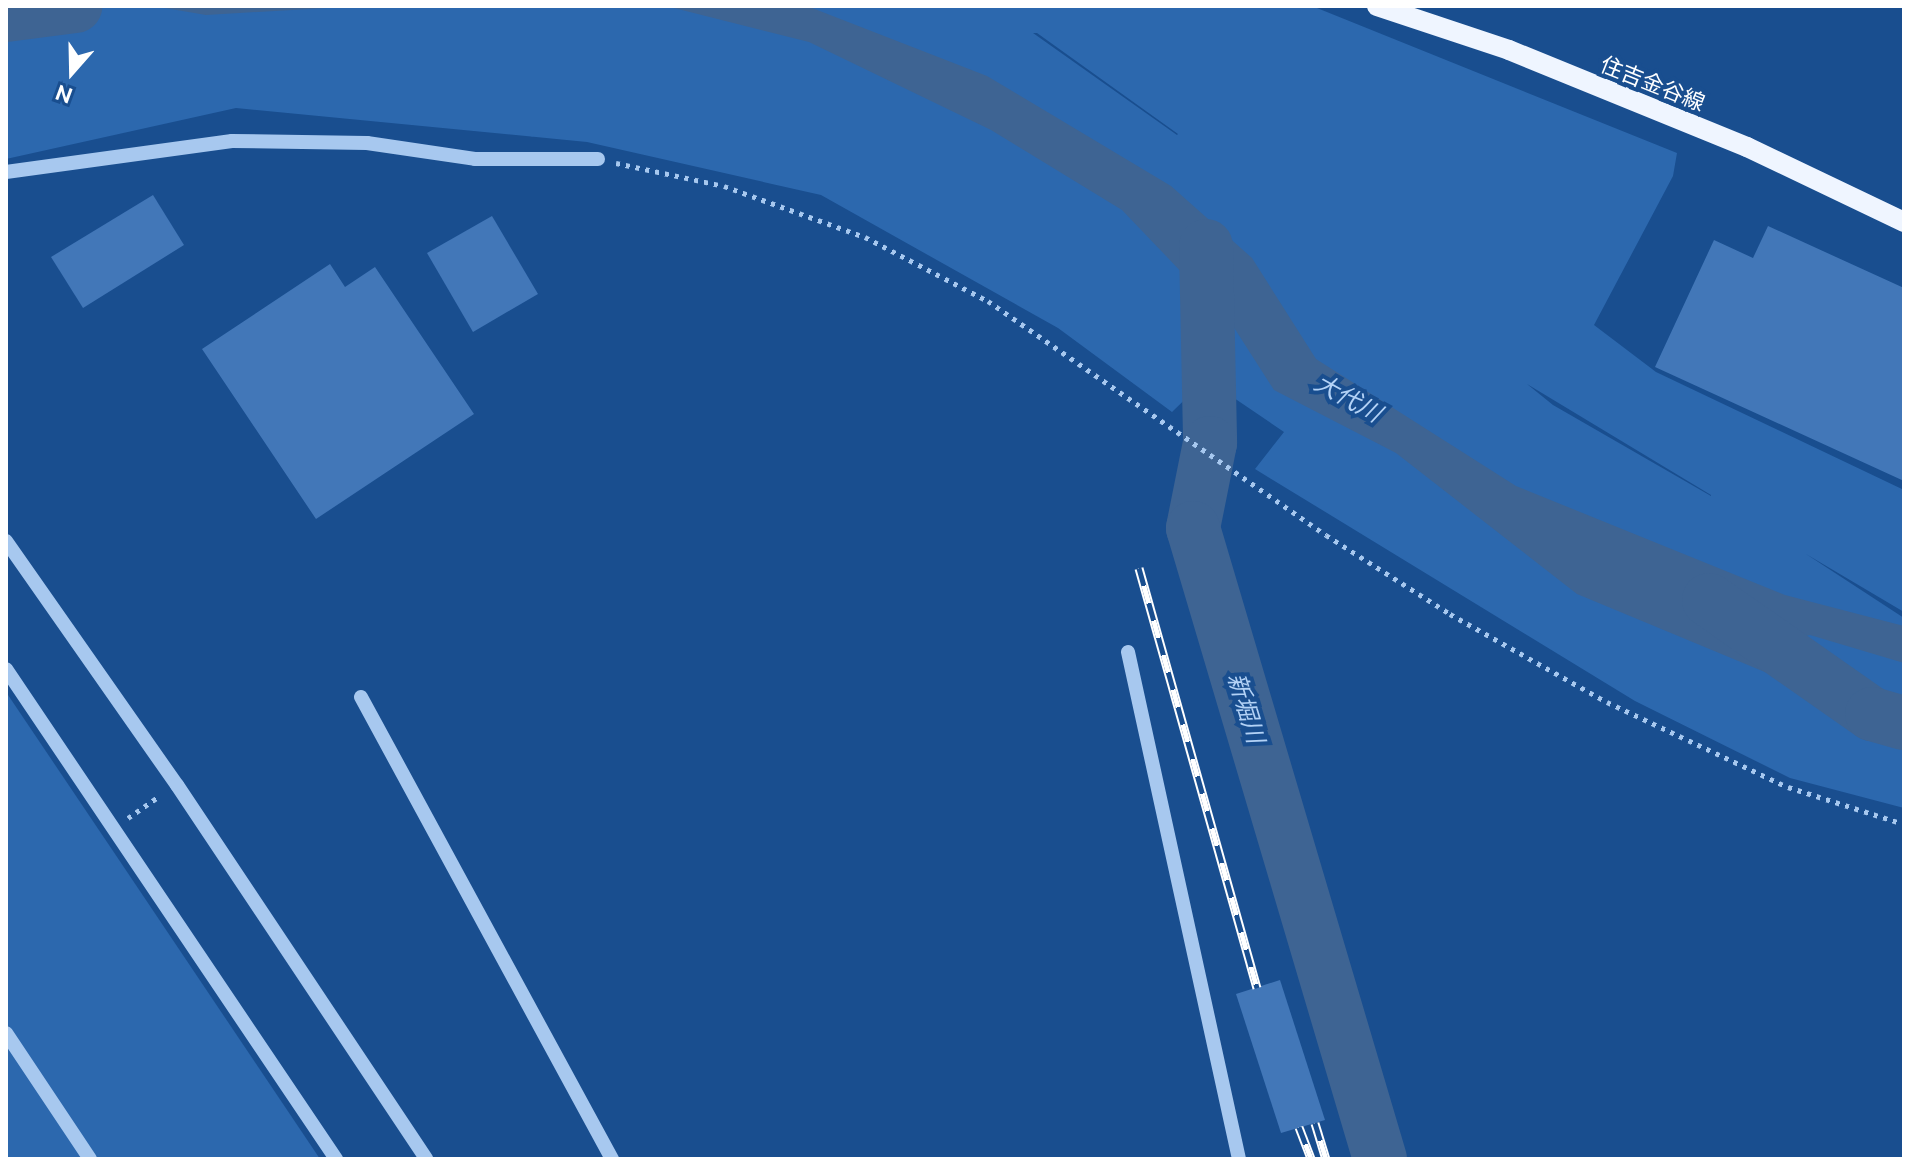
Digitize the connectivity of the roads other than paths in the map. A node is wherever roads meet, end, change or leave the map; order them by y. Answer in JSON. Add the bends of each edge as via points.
{"nodes":[{"id":1,"x":1377,"y":6,"type":"edge"},
{"id":2,"x":598,"y":159,"type":"road end"},
{"id":3,"x":6,"y":172,"type":"edge"},
{"id":4,"x":1904,"y":222,"type":"edge"},
{"id":5,"x":6,"y":541,"type":"edge"},
{"id":6,"x":1128,"y":652,"type":"dead end"},
{"id":7,"x":6,"y":669,"type":"edge"},
{"id":8,"x":361,"y":697,"type":"dead end"},
{"id":9,"x":6,"y":1033,"type":"edge"},
{"id":10,"x":90,"y":1159,"type":"edge"},
{"id":11,"x":336,"y":1159,"type":"edge"},
{"id":12,"x":426,"y":1159,"type":"edge"},
{"id":13,"x":612,"y":1159,"type":"edge"},
{"id":14,"x":1239,"y":1159,"type":"edge"}],
"edges":[{"from":1,"to":4,"type":"main road","name":"住吉金谷線","via":[[1509,50],[1733,141]]},
{"from":2,"to":3,"type":"street","via":[[475,159],[367,143],[232,141]]},
{"from":5,"to":12,"type":"street","via":[[177,785]]},
{"from":6,"to":14,"type":"street"},
{"from":7,"to":11,"type":"street"},
{"from":8,"to":13,"type":"street"},
{"from":9,"to":10,"type":"street"}]}
